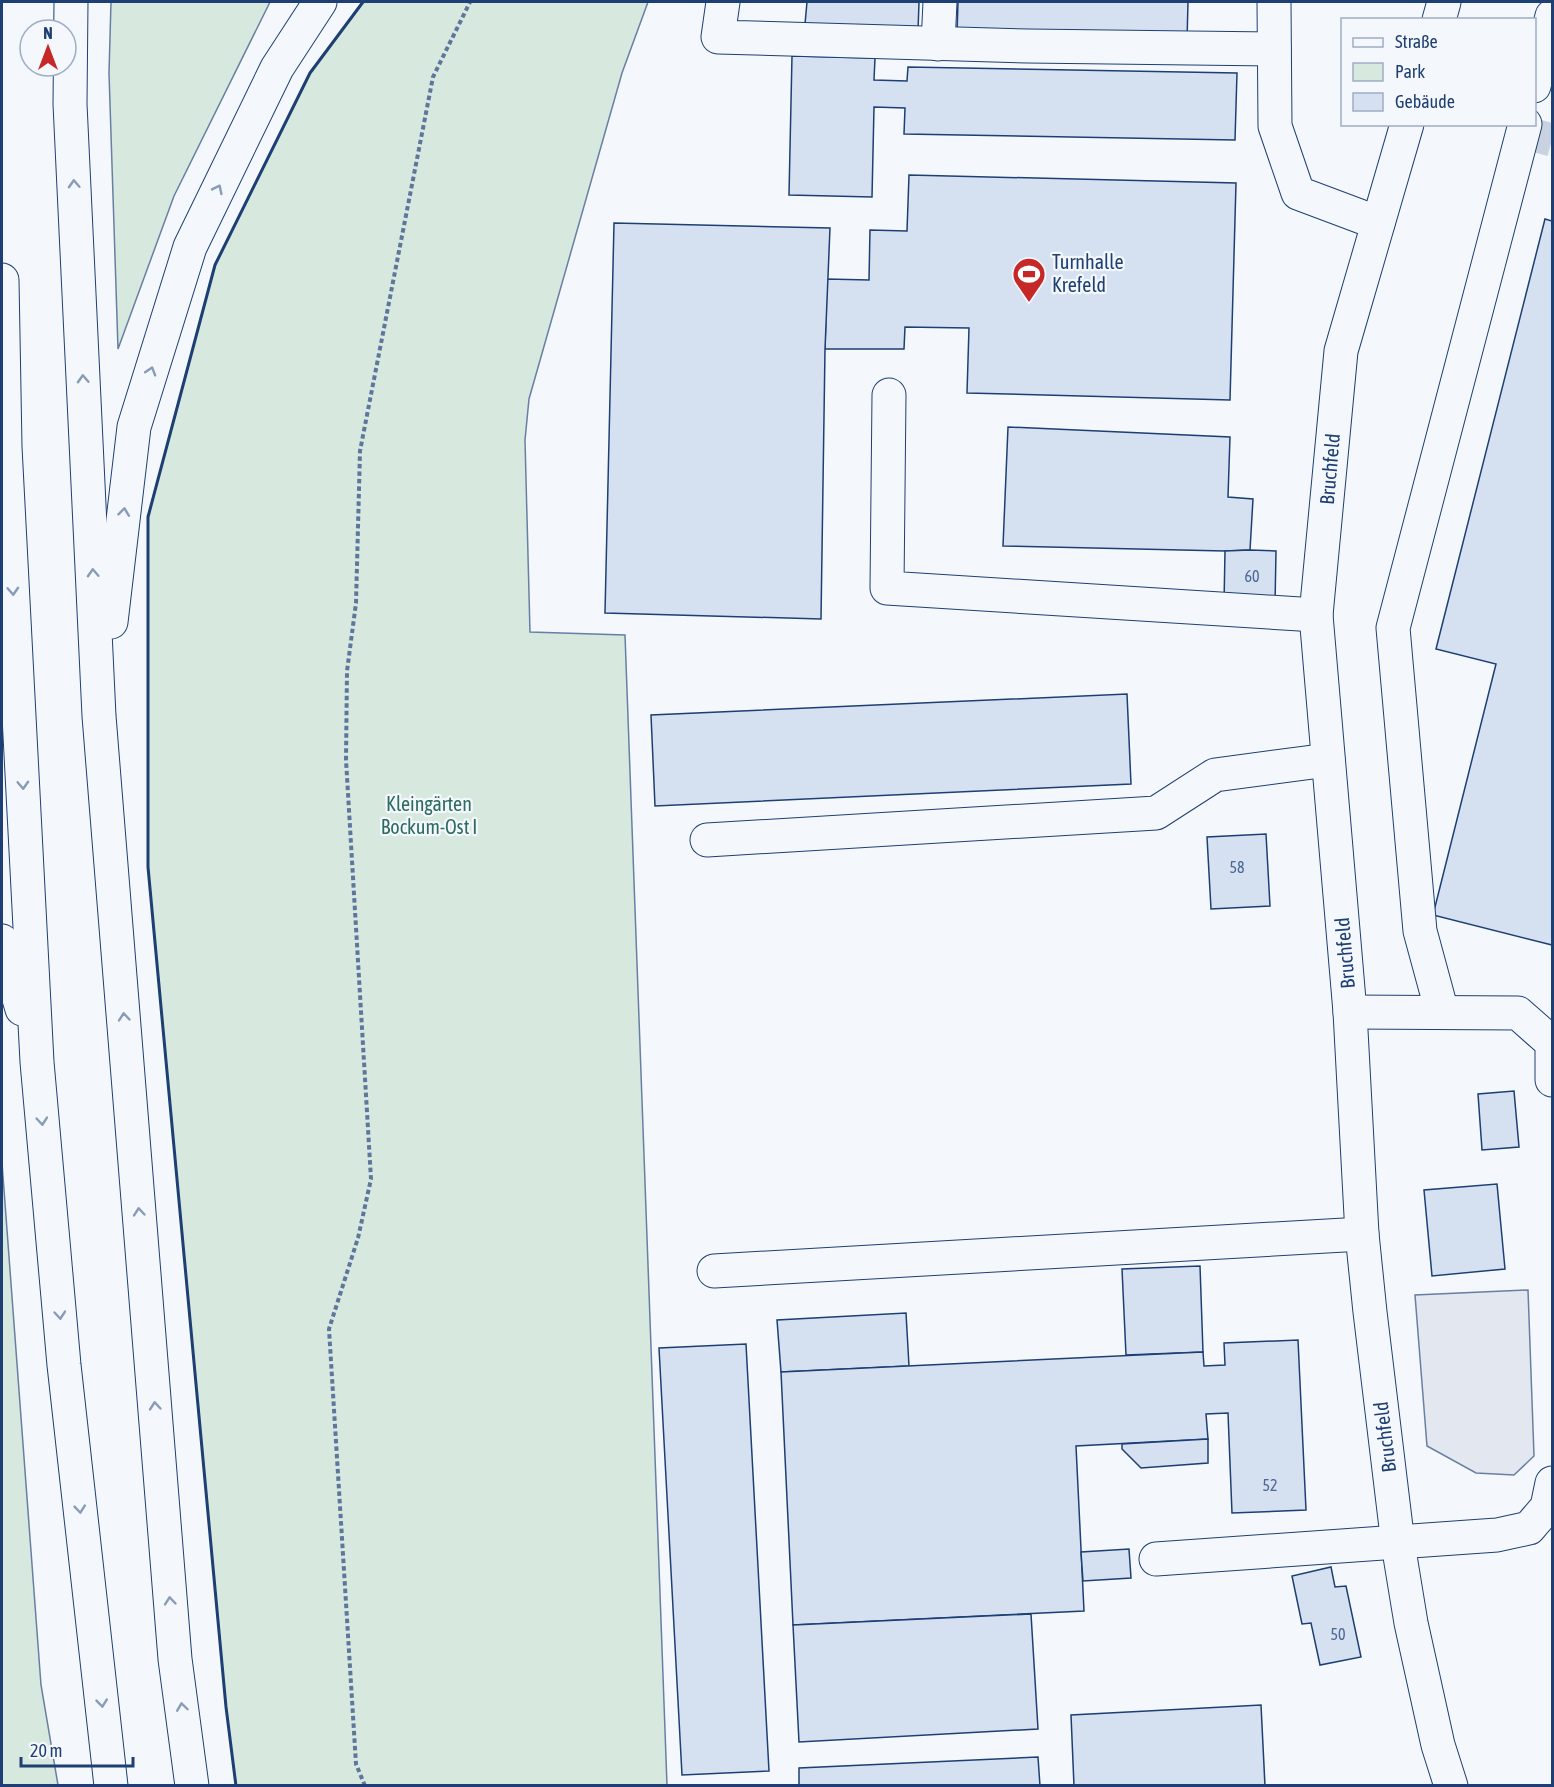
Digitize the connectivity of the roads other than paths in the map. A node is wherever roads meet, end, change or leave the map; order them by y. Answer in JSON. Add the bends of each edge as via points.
{"nodes":[{"id":1,"x":71,"y":2,"type":"edge"},
{"id":2,"x":320,"y":2,"type":"edge"},
{"id":3,"x":723,"y":2,"type":"edge"},
{"id":4,"x":940,"y":2,"type":"edge"},
{"id":5,"x":1274,"y":2,"type":"edge"},
{"id":6,"x":1444,"y":2,"type":"edge"},
{"id":7,"x":1552,"y":16,"type":"edge"},
{"id":8,"x":1439,"y":18,"type":"edge"},
{"id":9,"x":938,"y":44,"type":"junction"},
{"id":10,"x":1274,"y":49,"type":"junction"},
{"id":11,"x":1536,"y":78,"type":"edge"},
{"id":12,"x":1406,"y":126,"type":"edge"},
{"id":13,"x":1524,"y":126,"type":"edge"},
{"id":14,"x":1378,"y":223,"type":"junction"},
{"id":15,"x":2,"y":280,"type":"edge"},
{"id":16,"x":889,"y":394,"type":"dead end"},
{"id":17,"x":1316,"y":615,"type":"junction"},
{"id":18,"x":99,"y":716,"type":"junction"},
{"id":19,"x":1329,"y":760,"type":"junction"},
{"id":20,"x":707,"y":840,"type":"dead end"},
{"id":21,"x":2,"y":941,"type":"edge"},
{"id":22,"x":1350,"y":1012,"type":"junction"},
{"id":23,"x":1442,"y":1012,"type":"junction"},
{"id":24,"x":1552,"y":1043,"type":"edge"},
{"id":25,"x":37,"y":1062,"type":"junction"},
{"id":26,"x":1552,"y":1080,"type":"edge"},
{"id":27,"x":1362,"y":1234,"type":"junction"},
{"id":28,"x":714,"y":1271,"type":"dead end"},
{"id":29,"x":1552,"y":1483,"type":"edge"},
{"id":30,"x":1398,"y":1544,"type":"junction"},
{"id":31,"x":1156,"y":1558,"type":"dead end"},
{"id":32,"x":111,"y":1785,"type":"edge"},
{"id":33,"x":192,"y":1785,"type":"edge"},
{"id":34,"x":1451,"y":1785,"type":"edge"}],
"edges":[{"from":18,"to":1,"type":"main road","one_way":true,"via":[[70,104]]},
{"from":18,"to":2,"type":"main road","one_way":true,"via":[[134,427],[190,247],[277,68]]},
{"from":3,"to":9,"type":"main road","via":[[718,37]]},
{"from":4,"to":9,"type":"main road"},
{"from":5,"to":10,"type":"main road"},
{"from":6,"to":8,"type":"main road"},
{"from":7,"to":11,"type":"main road"},
{"from":9,"to":10,"type":"main road"},
{"from":10,"to":14,"type":"main road","via":[[1275,126],[1298,193]]},
{"from":12,"to":14,"type":"main road","name":"Bruchfeld"},
{"from":13,"to":23,"type":"main road","via":[[1393,628],[1420,931]]},
{"from":14,"to":17,"type":"main road","name":"Bruchfeld","via":[[1341,351]]},
{"from":15,"to":25,"type":"main road","one_way":true,"via":[[6,447]]},
{"from":16,"to":17,"type":"main road","via":[[887,588]]},
{"from":17,"to":19,"type":"main road","name":"Bruchfeld"},
{"from":33,"to":18,"type":"main road","one_way":true,"via":[[174,1647]]},
{"from":19,"to":20,"type":"main road","via":[[1215,775],[1156,813]]},
{"from":19,"to":22,"type":"main road","name":"Bruchfeld"},
{"from":21,"to":25,"type":"main road"},
{"from":22,"to":23,"type":"main road"},
{"from":22,"to":27,"type":"main road","name":"Bruchfeld"},
{"from":23,"to":24,"type":"main road","via":[[1518,1013]]},
{"from":24,"to":26,"type":"main road"},
{"from":25,"to":32,"type":"main road","one_way":true,"via":[[64,1365]]},
{"from":27,"to":28,"type":"main road"},
{"from":27,"to":30,"type":"main road","name":"Bruchfeld"},
{"from":29,"to":30,"type":"main road","via":[[1547,1506],[1529,1528],[1497,1535]]},
{"from":30,"to":31,"type":"main road"},
{"from":30,"to":34,"type":"main road","name":"Bruchfeld","via":[[1424,1683]]}]}
